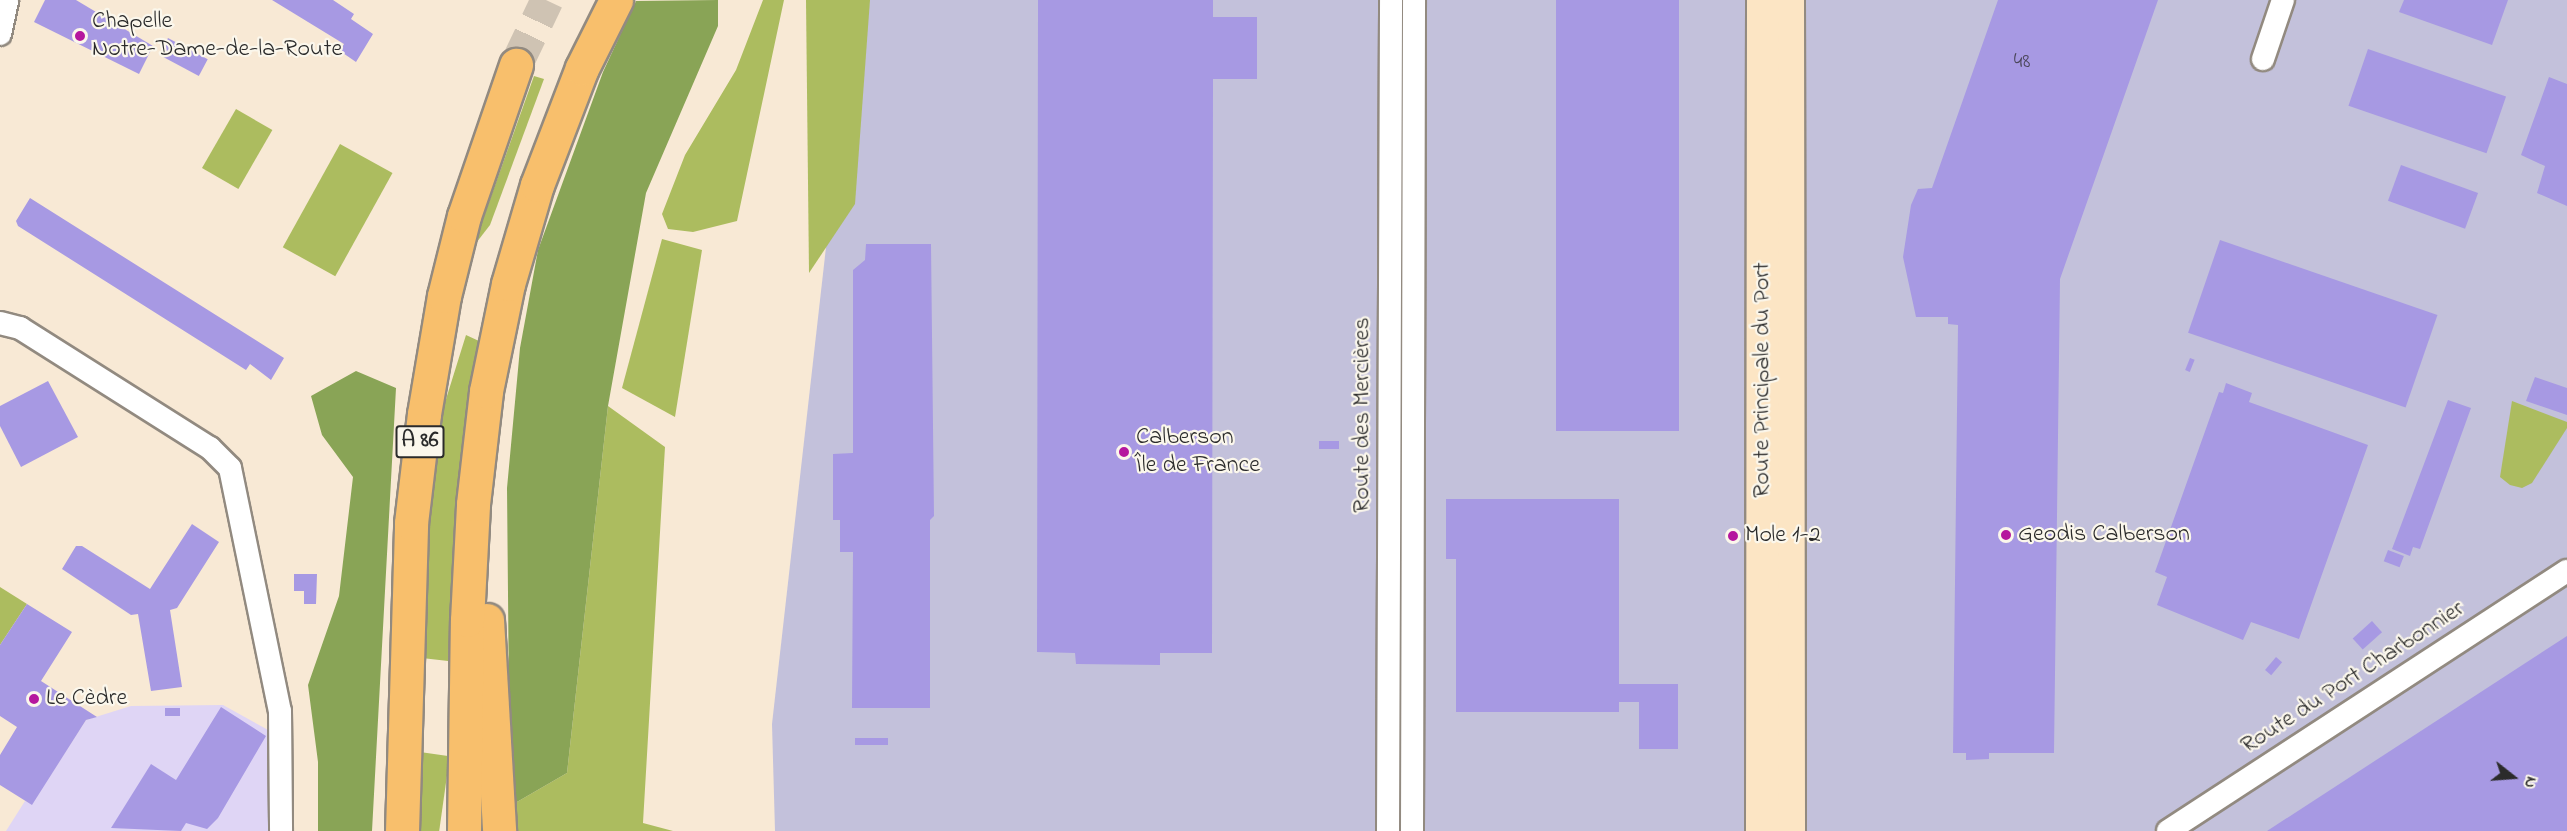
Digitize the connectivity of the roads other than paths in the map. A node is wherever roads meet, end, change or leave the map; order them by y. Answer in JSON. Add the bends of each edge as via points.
{"nodes":[{"id":1,"x":7,"y":0,"type":"edge"},
{"id":2,"x":616,"y":0,"type":"edge"},
{"id":3,"x":1391,"y":0,"type":"edge"},
{"id":4,"x":1414,"y":0,"type":"edge"},
{"id":5,"x":1763,"y":0,"type":"edge"},
{"id":6,"x":1788,"y":0,"type":"edge"},
{"id":7,"x":2283,"y":0,"type":"edge"},
{"id":8,"x":0,"y":34,"type":"edge"},
{"id":9,"x":2263,"y":59,"type":"dead end"},
{"id":10,"x":516,"y":65,"type":"tunnel mouth"},
{"id":11,"x":0,"y":323,"type":"edge"},
{"id":12,"x":473,"y":504,"type":"junction"},
{"id":13,"x":2567,"y":571,"type":"edge"},
{"id":14,"x":281,"y":831,"type":"edge"},
{"id":15,"x":402,"y":831,"type":"edge"},
{"id":16,"x":464,"y":831,"type":"edge"},
{"id":17,"x":499,"y":831,"type":"edge"},
{"id":18,"x":1388,"y":831,"type":"edge"},
{"id":19,"x":1412,"y":831,"type":"edge"},
{"id":20,"x":1762,"y":831,"type":"edge"},
{"id":21,"x":1789,"y":831,"type":"edge"},
{"id":22,"x":2168,"y":831,"type":"edge"}],
"edges":[{"from":1,"to":8,"type":"street"},
{"from":2,"to":12,"type":"highway","number":"A 86","via":[[582,68],[553,143],[508,284],[486,391]]},
{"from":3,"to":18,"type":"street","name":"Route des Mercières"},
{"from":4,"to":19,"type":"street","name":"Route des Mercières"},
{"from":5,"to":20,"type":"main road","name":"Route Principale du Port"},
{"from":6,"to":21,"type":"main road","name":"Route Principale du Port"},
{"from":7,"to":9,"type":"street"},
{"from":10,"to":15,"type":"highway","number":"A 86","via":[[464,216],[444,297],[424,414],[411,523]]},
{"from":11,"to":14,"type":"street","via":[[20,328],[225,459],[232,474],[283,739]]},
{"from":12,"to":16,"type":"highway","number":"A 86"},
{"from":12,"to":17,"type":"highway","via":[[485,548]]},
{"from":13,"to":22,"type":"street","name":"Route du Port Charbonnier"}]}
